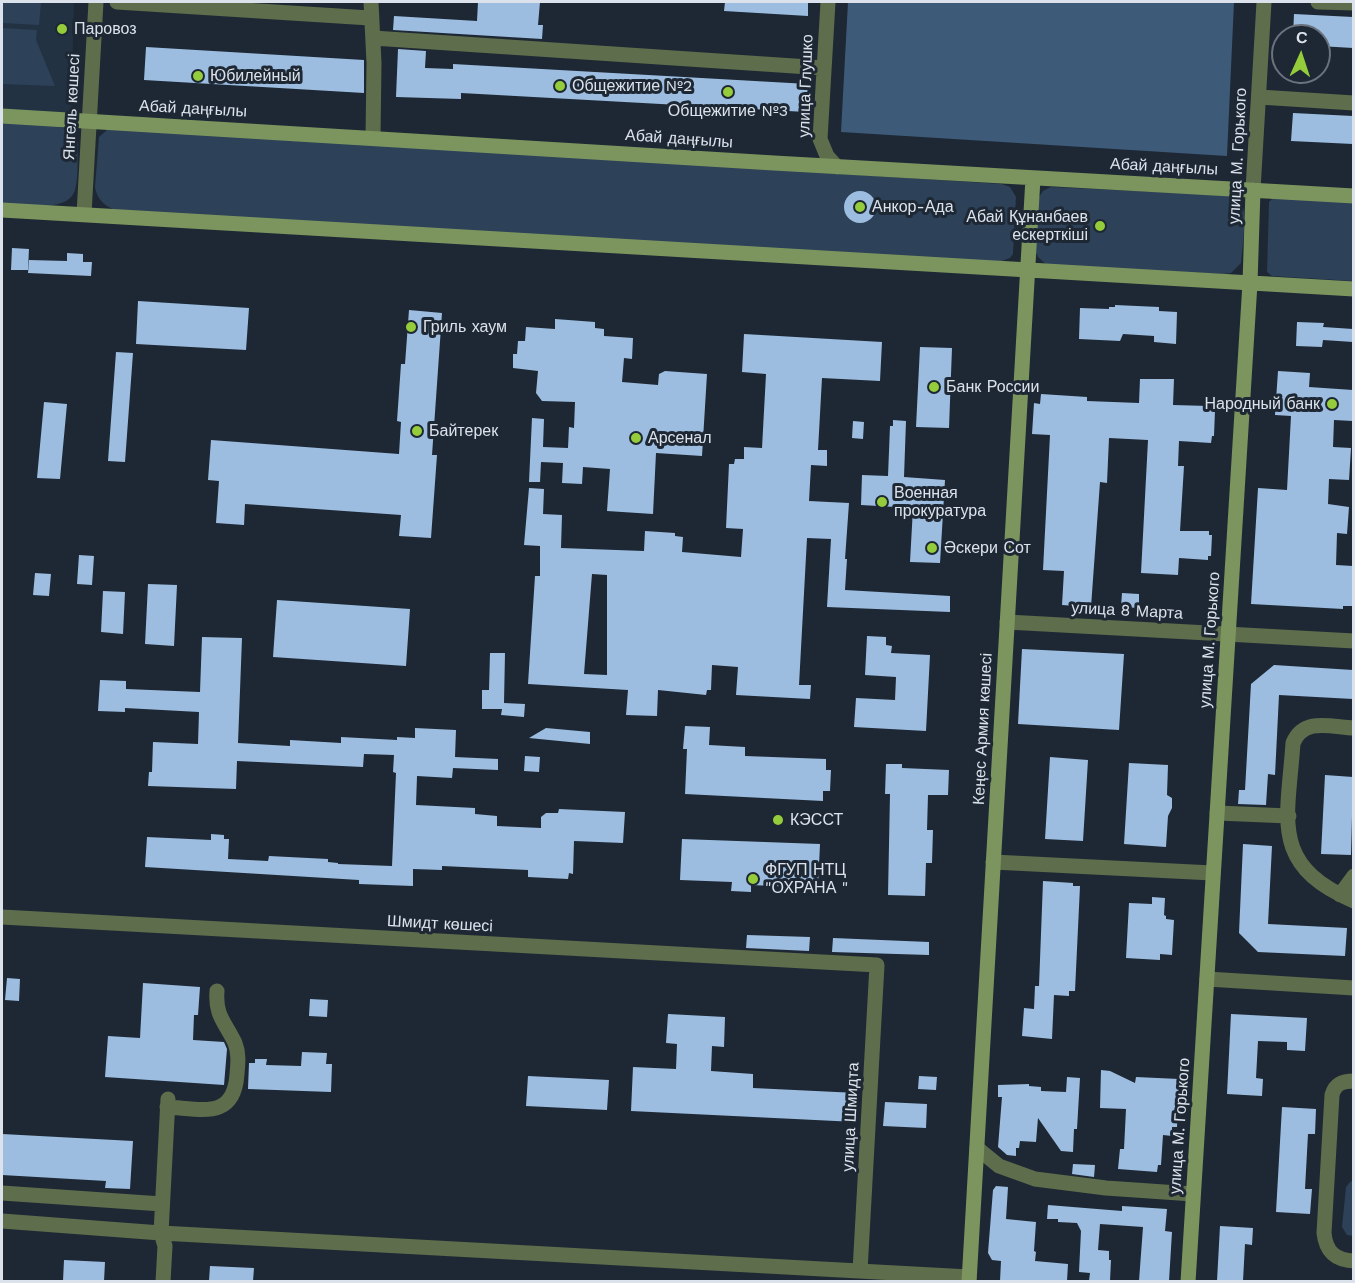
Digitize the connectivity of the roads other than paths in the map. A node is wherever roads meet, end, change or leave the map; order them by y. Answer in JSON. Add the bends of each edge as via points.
{"nodes":[{"id":1,"x":96,"y":2,"type":"edge"},
{"id":2,"x":117,"y":2,"type":"edge"},
{"id":3,"x":370,"y":2,"type":"edge"},
{"id":4,"x":828,"y":2,"type":"edge"},
{"id":5,"x":1264,"y":2,"type":"edge"},
{"id":6,"x":1318,"y":2,"type":"edge"},
{"id":7,"x":1353,"y":3,"type":"edge"},
{"id":8,"x":370,"y":18,"type":"junction"},
{"id":9,"x":373,"y":38,"type":"junction"},
{"id":10,"x":824,"y":68,"type":"junction"},
{"id":11,"x":1259,"y":97,"type":"junction"},
{"id":12,"x":1353,"y":103,"type":"edge"},
{"id":13,"x":2,"y":116,"type":"edge"},
{"id":14,"x":89,"y":121,"type":"junction"},
{"id":15,"x":373,"y":138,"type":"junction"},
{"id":16,"x":837,"y":167,"type":"junction"},
{"id":17,"x":1033,"y":178,"type":"junction"},
{"id":18,"x":1253,"y":190,"type":"junction"},
{"id":19,"x":1353,"y":196,"type":"edge"},
{"id":20,"x":2,"y":210,"type":"edge"},
{"id":21,"x":84,"y":214,"type":"junction"},
{"id":22,"x":1027,"y":271,"type":"junction"},
{"id":23,"x":1250,"y":283,"type":"junction"},
{"id":24,"x":1353,"y":289,"type":"edge"},
{"id":25,"x":1007,"y":622,"type":"junction"},
{"id":26,"x":1228,"y":634,"type":"junction"},
{"id":27,"x":1353,"y":641,"type":"edge"},
{"id":28,"x":1353,"y":728,"type":"edge"},
{"id":29,"x":1217,"y":813,"type":"junction"},
{"id":30,"x":1289,"y":816,"type":"junction"},
{"id":31,"x":993,"y":862,"type":"junction"},
{"id":32,"x":1213,"y":873,"type":"junction"},
{"id":33,"x":1353,"y":876,"type":"edge"},
{"id":34,"x":1347,"y":898,"type":"edge"},
{"id":35,"x":2,"y":916,"type":"edge"},
{"id":36,"x":877,"y":965,"type":"joint"},
{"id":37,"x":1207,"y":979,"type":"junction"},
{"id":38,"x":1353,"y":988,"type":"edge"},
{"id":39,"x":217,"y":992,"type":"dead end"},
{"id":40,"x":1353,"y":1081,"type":"edge"},
{"id":41,"x":977,"y":1148,"type":"junction"},
{"id":42,"x":2,"y":1193,"type":"edge"},
{"id":43,"x":1193,"y":1194,"type":"junction"},
{"id":44,"x":162,"y":1204,"type":"junction"},
{"id":45,"x":2,"y":1221,"type":"edge"},
{"id":46,"x":161,"y":1233,"type":"junction"},
{"id":47,"x":1353,"y":1261,"type":"edge"},
{"id":48,"x":860,"y":1271,"type":"junction"},
{"id":49,"x":969,"y":1279,"type":"edge"},
{"id":50,"x":163,"y":1281,"type":"edge"},
{"id":51,"x":1188,"y":1281,"type":"edge"}],
"edges":[{"from":1,"to":14,"type":"street","name":"Янгель көшесі"},
{"from":2,"to":8,"type":"street"},
{"from":3,"to":8,"type":"street"},
{"from":4,"to":10,"type":"street","name":"улица Глушко"},
{"from":5,"to":11,"type":"street","name":"улица М. Горького"},
{"from":6,"to":7,"type":"street"},
{"from":8,"to":9,"type":"street"},
{"from":9,"to":10,"type":"street"},
{"from":9,"to":15,"type":"street"},
{"from":10,"to":16,"type":"street","name":"улица Глушко","via":[[820,139]]},
{"from":11,"to":12,"type":"street"},
{"from":11,"to":18,"type":"street","name":"улица М. Горького"},
{"from":13,"to":14,"type":"main road","name":"Абай даңғылы"},
{"from":14,"to":15,"type":"main road","name":"Абай даңғылы"},
{"from":14,"to":21,"type":"street","name":"Янгель көшесі"},
{"from":15,"to":16,"type":"main road","name":"Абай даңғылы"},
{"from":16,"to":17,"type":"main road","name":"Абай даңғылы"},
{"from":17,"to":18,"type":"main road","name":"Абай даңғылы"},
{"from":17,"to":22,"type":"main road","name":"Кеңес Армия көшесі"},
{"from":18,"to":19,"type":"main road","name":"Абай даңғылы"},
{"from":18,"to":23,"type":"main road","name":"улица М. Горького"},
{"from":20,"to":21,"type":"main road"},
{"from":21,"to":22,"type":"main road"},
{"from":22,"to":23,"type":"main road"},
{"from":22,"to":25,"type":"main road","name":"Кеңес Армия көшесі"},
{"from":23,"to":24,"type":"main road"},
{"from":23,"to":26,"type":"main road","name":"улица М. Горького"},
{"from":25,"to":26,"type":"street","name":"улица 8 Марта"},
{"from":25,"to":31,"type":"main road","name":"Кеңес Армия көшесі"},
{"from":26,"to":27,"type":"street","name":"улица 8 Марта"},
{"from":26,"to":29,"type":"main road","name":"улица М. Горького"},
{"from":28,"to":30,"type":"street","via":[[1313,725],[1297,733],[1293,743]]},
{"from":29,"to":30,"type":"street"},
{"from":29,"to":32,"type":"main road","name":"улица М. Горького"},
{"from":30,"to":34,"type":"street","via":[[1292,850],[1301,867]]},
{"from":31,"to":32,"type":"street"},
{"from":31,"to":41,"type":"main road","name":"Кеңес Армия көшесі"},
{"from":32,"to":37,"type":"main road","name":"улица М. Горького"},
{"from":33,"to":34,"type":"street"},
{"from":35,"to":36,"type":"street","name":"Шмидт көшесі"},
{"from":36,"to":48,"type":"street","name":"улица Шмидта"},
{"from":37,"to":38,"type":"street"},
{"from":37,"to":43,"type":"main road","name":"улица М. Горького"},
{"from":39,"to":44,"type":"street","via":[[220,1020],[238,1053],[236,1089],[230,1102],[217,1108],[168,1103]]},
{"from":40,"to":47,"type":"street","via":[[1340,1083],[1332,1095],[1324,1233],[1334,1257]]},
{"from":41,"to":43,"type":"street","via":[[999,1166],[1035,1179]]},
{"from":41,"to":49,"type":"main road","name":"Кеңес Армия көшесі"},
{"from":42,"to":44,"type":"street"},
{"from":43,"to":51,"type":"main road","name":"улица М. Горького"},
{"from":44,"to":46,"type":"street"},
{"from":45,"to":46,"type":"street"},
{"from":46,"to":48,"type":"street"},
{"from":46,"to":50,"type":"street","via":[[165,1246]]},
{"from":48,"to":49,"type":"street"}]}
